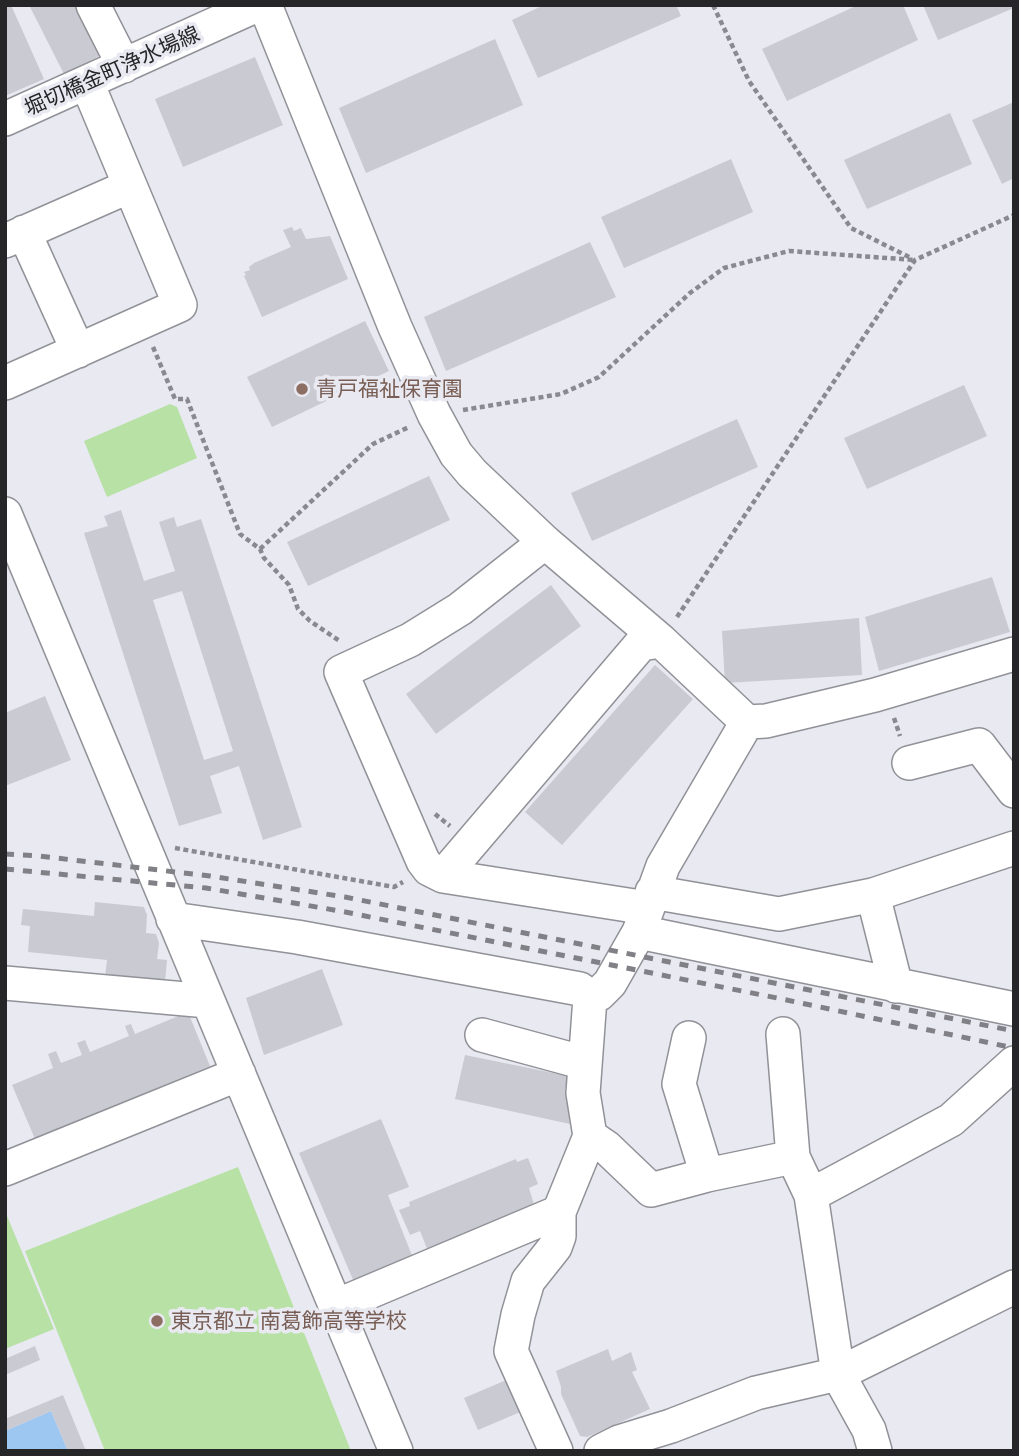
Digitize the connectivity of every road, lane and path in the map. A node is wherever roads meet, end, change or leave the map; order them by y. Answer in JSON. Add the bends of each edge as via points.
{"nodes":[{"id":1,"x":93,"y":5,"type":"edge"},
{"id":2,"x":257,"y":5,"type":"edge"},
{"id":3,"x":265,"y":5,"type":"edge"},
{"id":4,"x":713,"y":5,"type":"edge"},
{"id":5,"x":124,"y":66,"type":"junction"},
{"id":6,"x":87,"y":83,"type":"junction"},
{"id":7,"x":5,"y":119,"type":"edge"},
{"id":8,"x":130,"y":186,"type":"junction"},
{"id":9,"x":1014,"y":215,"type":"edge"},
{"id":10,"x":15,"y":236,"type":"edge"},
{"id":11,"x":915,"y":260,"type":"junction"},
{"id":12,"x":78,"y":351,"type":"junction"},
{"id":13,"x":5,"y":383,"type":"edge"},
{"id":14,"x":434,"y":414,"type":"junction"},
{"id":15,"x":5,"y":514,"type":"edge"},
{"id":16,"x":545,"y":542,"type":"junction"},
{"id":17,"x":260,"y":549,"type":"dead end"},
{"id":18,"x":661,"y":641,"type":"junction"},
{"id":19,"x":1014,"y":654,"type":"edge"},
{"id":20,"x":886,"y":692,"type":"junction"},
{"id":21,"x":747,"y":722,"type":"junction"},
{"id":22,"x":909,"y":763,"type":"joint"},
{"id":23,"x":1014,"y":791,"type":"edge"},
{"id":24,"x":142,"y":842,"type":"junction"},
{"id":25,"x":1014,"y":848,"type":"edge"},
{"id":26,"x":436,"y":872,"type":"junction"},
{"id":27,"x":873,"y":895,"type":"junction"},
{"id":28,"x":646,"y":910,"type":"junction"},
{"id":29,"x":173,"y":919,"type":"junction"},
{"id":30,"x":5,"y":983,"type":"edge"},
{"id":31,"x":896,"y":986,"type":"junction"},
{"id":32,"x":590,"y":998,"type":"junction"},
{"id":33,"x":208,"y":1001,"type":"junction"},
{"id":34,"x":1014,"y":1009,"type":"edge"},
{"id":35,"x":783,"y":1034,"type":"dead end"},
{"id":36,"x":482,"y":1035,"type":"dead end"},
{"id":37,"x":690,"y":1038,"type":"dead end"},
{"id":38,"x":585,"y":1063,"type":"junction"},
{"id":39,"x":1014,"y":1063,"type":"edge"},
{"id":40,"x":239,"y":1074,"type":"junction"},
{"id":41,"x":590,"y":1136,"type":"junction"},
{"id":42,"x":793,"y":1157,"type":"junction"},
{"id":43,"x":6,"y":1167,"type":"edge"},
{"id":44,"x":707,"y":1175,"type":"junction"},
{"id":45,"x":811,"y":1195,"type":"junction"},
{"id":46,"x":559,"y":1212,"type":"junction"},
{"id":47,"x":1014,"y":1287,"type":"edge"},
{"id":48,"x":336,"y":1306,"type":"junction"},
{"id":49,"x":838,"y":1374,"type":"junction"},
{"id":50,"x":676,"y":1439,"type":"edge"},
{"id":51,"x":396,"y":1451,"type":"edge"},
{"id":52,"x":556,"y":1451,"type":"edge"},
{"id":53,"x":601,"y":1451,"type":"edge"},
{"id":54,"x":875,"y":1451,"type":"edge"}],
"edges":[{"from":1,"to":5,"type":"street"},
{"from":2,"to":5,"type":"street","name":"堀切橋金町浄水場線"},
{"from":3,"to":14,"type":"street"},
{"from":4,"to":11,"type":"path","via":[[749,81],[851,228]]},
{"from":5,"to":6,"type":"street","name":"堀切橋金町浄水場線"},
{"from":6,"to":7,"type":"street","name":"堀切橋金町浄水場線"},
{"from":6,"to":8,"type":"street"},
{"from":8,"to":10,"type":"street"},
{"from":8,"to":12,"type":"street","via":[[180,305]]},
{"from":9,"to":11,"type":"path"},
{"from":10,"to":12,"type":"street"},
{"from":11,"to":14,"type":"path","via":[[789,251],[724,268],[690,293],[599,377],[561,394]]},
{"from":11,"to":18,"type":"path"},
{"from":12,"to":13,"type":"street"},
{"from":14,"to":16,"type":"street","via":[[456,454]]},
{"from":14,"to":17,"type":"path","via":[[373,444]]},
{"from":15,"to":24,"type":"street"},
{"from":16,"to":18,"type":"street"},
{"from":16,"to":26,"type":"street","via":[[450,616],[341,672],[423,861]]},
{"from":18,"to":21,"type":"street"},
{"from":18,"to":26,"type":"street","via":[[642,644]]},
{"from":19,"to":20,"type":"street"},
{"from":20,"to":21,"type":"street"},
{"from":20,"to":22,"type":"path"},
{"from":21,"to":28,"type":"street","via":[[663,866]]},
{"from":22,"to":23,"type":"street","via":[[979,744]]},
{"from":24,"to":26,"type":"path","via":[[394,887]]},
{"from":24,"to":29,"type":"street"},
{"from":25,"to":27,"type":"street"},
{"from":26,"to":28,"type":"street"},
{"from":27,"to":28,"type":"street","via":[[779,914]]},
{"from":27,"to":31,"type":"street"},
{"from":28,"to":31,"type":"street"},
{"from":28,"to":32,"type":"street","via":[[610,983]]},
{"from":29,"to":32,"type":"street","via":[[580,989]]},
{"from":29,"to":33,"type":"street"},
{"from":30,"to":33,"type":"street"},
{"from":31,"to":34,"type":"street"},
{"from":32,"to":38,"type":"street"},
{"from":33,"to":40,"type":"street"},
{"from":35,"to":42,"type":"street"},
{"from":36,"to":38,"type":"street"},
{"from":37,"to":44,"type":"street","via":[[679,1084]]},
{"from":38,"to":41,"type":"street","via":[[583,1093]]},
{"from":39,"to":45,"type":"street","via":[[951,1120]]},
{"from":40,"to":43,"type":"street"},
{"from":40,"to":48,"type":"street"},
{"from":41,"to":44,"type":"street","via":[[651,1190]]},
{"from":41,"to":46,"type":"street"},
{"from":42,"to":44,"type":"street"},
{"from":42,"to":45,"type":"street"},
{"from":45,"to":49,"type":"street"},
{"from":46,"to":48,"type":"street"},
{"from":46,"to":52,"type":"street","via":[[559,1236],[528,1281],[511,1351]]},
{"from":47,"to":49,"type":"street"},
{"from":48,"to":51,"type":"street"},
{"from":49,"to":50,"type":"street","via":[[756,1393]]},
{"from":49,"to":54,"type":"street","via":[[869,1430]]},
{"from":50,"to":53,"type":"street","via":[[619,1442]]}]}
